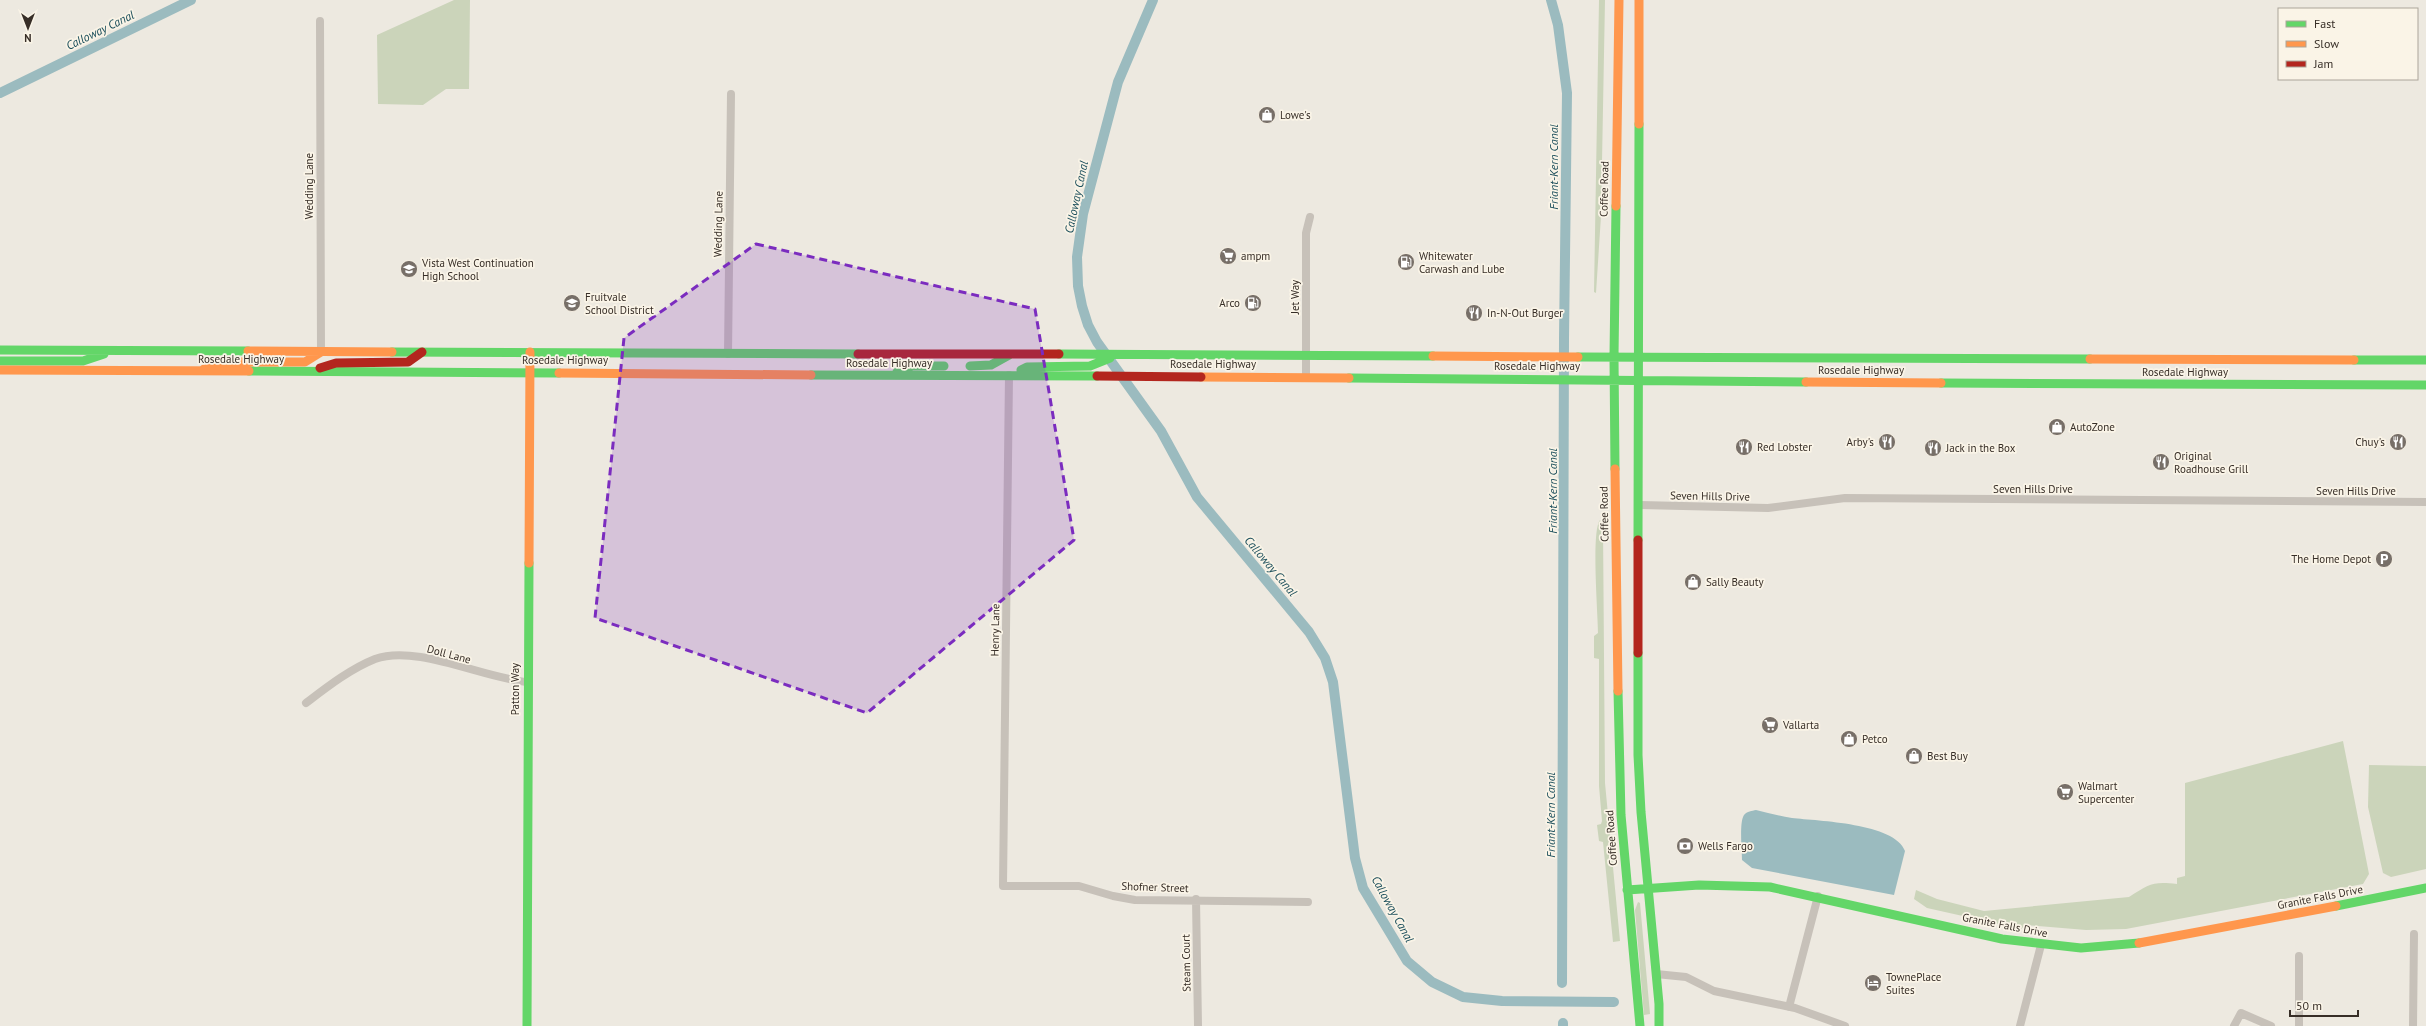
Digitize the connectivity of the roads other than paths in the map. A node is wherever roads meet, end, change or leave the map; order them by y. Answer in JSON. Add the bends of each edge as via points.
{"nodes":[{"id":1,"x":1619,"y":0,"type":"edge"},
{"id":2,"x":1639,"y":0,"type":"edge"},
{"id":3,"x":320,"y":21,"type":"dead end"},
{"id":4,"x":731,"y":94,"type":"dead end"},
{"id":5,"x":1310,"y":218,"type":"dead end"},
{"id":6,"x":0,"y":350,"type":"edge"},
{"id":7,"x":115,"y":351,"type":"junction"},
{"id":8,"x":321,"y":352,"type":"junction"},
{"id":9,"x":422,"y":352,"type":"junction"},
{"id":10,"x":530,"y":352,"type":"junction"},
{"id":11,"x":728,"y":354,"type":"junction"},
{"id":12,"x":1009,"y":354,"type":"junction"},
{"id":13,"x":1119,"y":355,"type":"junction"},
{"id":14,"x":1306,"y":355,"type":"junction"},
{"id":15,"x":1614,"y":357,"type":"junction"},
{"id":16,"x":1639,"y":357,"type":"junction"},
{"id":17,"x":2426,"y":360,"type":"edge"},
{"id":18,"x":0,"y":361,"type":"edge"},
{"id":19,"x":0,"y":370,"type":"edge"},
{"id":20,"x":199,"y":371,"type":"junction"},
{"id":21,"x":1091,"y":371,"type":"junction"},
{"id":22,"x":310,"y":372,"type":"junction"},
{"id":23,"x":530,"y":372,"type":"junction"},
{"id":24,"x":893,"y":375,"type":"junction"},
{"id":25,"x":1009,"y":375,"type":"junction"},
{"id":26,"x":1306,"y":376,"type":"junction"},
{"id":27,"x":1615,"y":380,"type":"junction"},
{"id":28,"x":1639,"y":381,"type":"junction"},
{"id":29,"x":2426,"y":385,"type":"edge"},
{"id":30,"x":2426,"y":502,"type":"edge"},
{"id":31,"x":1640,"y":505,"type":"junction"},
{"id":32,"x":527,"y":682,"type":"junction"},
{"id":33,"x":306,"y":703,"type":"dead end"},
{"id":34,"x":1004,"y":886,"type":"joint"},
{"id":35,"x":1648,"y":888,"type":"junction"},
{"id":36,"x":2426,"y":888,"type":"edge"},
{"id":37,"x":1627,"y":890,"type":"junction"},
{"id":38,"x":1818,"y":896,"type":"junction"},
{"id":39,"x":1196,"y":899,"type":"junction"},
{"id":40,"x":1308,"y":902,"type":"dead end"},
{"id":41,"x":2414,"y":934,"type":"dead end"},
{"id":42,"x":2041,"y":945,"type":"junction"},
{"id":43,"x":2299,"y":956,"type":"dead end"},
{"id":44,"x":1656,"y":974,"type":"junction"},
{"id":45,"x":1789,"y":1007,"type":"junction"},
{"id":46,"x":527,"y":1026,"type":"edge"},
{"id":47,"x":1198,"y":1026,"type":"edge"},
{"id":48,"x":1640,"y":1026,"type":"edge"},
{"id":49,"x":1658,"y":1026,"type":"edge"},
{"id":50,"x":1845,"y":1026,"type":"edge"},
{"id":51,"x":2020,"y":1026,"type":"edge"},
{"id":52,"x":2234,"y":1026,"type":"edge"},
{"id":53,"x":2271,"y":1026,"type":"edge"},
{"id":54,"x":2299,"y":1026,"type":"edge"},
{"id":55,"x":2413,"y":1026,"type":"edge"}],
"edges":[{"from":1,"to":15,"type":"main road","name":"Coffee Road"},
{"from":2,"to":16,"type":"main road"},
{"from":3,"to":8,"type":"street","name":"Wedding Lane"},
{"from":4,"to":11,"type":"street","name":"Wedding Lane"},
{"from":5,"to":14,"type":"street","name":"Jet Way","via":[[1306,233]]},
{"from":6,"to":7,"type":"main road","name":"Rosedale Highway"},
{"from":7,"to":8,"type":"main road","name":"Rosedale Highway"},
{"from":7,"to":18,"type":"main road","via":[[83,361]]},
{"from":8,"to":9,"type":"main road","name":"Rosedale Highway"},
{"from":8,"to":20,"type":"main road","via":[[305,362],[222,362]]},
{"from":9,"to":10,"type":"main road","name":"Rosedale Highway"},
{"from":9,"to":22,"type":"main road","via":[[408,362],[336,363]]},
{"from":10,"to":11,"type":"main road","name":"Rosedale Highway"},
{"from":10,"to":23,"type":"main road","name":"Patton Way"},
{"from":11,"to":12,"type":"main road","name":"Rosedale Highway"},
{"from":12,"to":13,"type":"main road","name":"Rosedale Highway"},
{"from":12,"to":24,"type":"main road","via":[[1000,362],[985,366],[912,366]]},
{"from":13,"to":14,"type":"main road","name":"Rosedale Highway"},
{"from":13,"to":21,"type":"main road"},
{"from":14,"to":15,"type":"main road","name":"Rosedale Highway"},
{"from":14,"to":26,"type":"street","name":"Jet Way"},
{"from":15,"to":16,"type":"main road","name":"Rosedale Highway"},
{"from":15,"to":27,"type":"main road","name":"Coffee Road"},
{"from":16,"to":17,"type":"main road","name":"Rosedale Highway"},
{"from":16,"to":28,"type":"main road"},
{"from":19,"to":20,"type":"main road","name":"Rosedale Highway"},
{"from":20,"to":22,"type":"main road","name":"Rosedale Highway"},
{"from":21,"to":25,"type":"main road","name":"Rosedale Highway"},
{"from":21,"to":26,"type":"main road","name":"Rosedale Highway","via":[[1134,376]]},
{"from":22,"to":23,"type":"main road","name":"Rosedale Highway"},
{"from":23,"to":24,"type":"main road","name":"Rosedale Highway"},
{"from":23,"to":32,"type":"main road","name":"Patton Way"},
{"from":24,"to":25,"type":"main road","name":"Rosedale Highway"},
{"from":25,"to":34,"type":"street","name":"Henry Lane"},
{"from":26,"to":27,"type":"main road","name":"Rosedale Highway"},
{"from":27,"to":28,"type":"main road","name":"Rosedale Highway"},
{"from":27,"to":37,"type":"main road","name":"Coffee Road","via":[[1619,755]]},
{"from":28,"to":29,"type":"main road","name":"Rosedale Highway"},
{"from":28,"to":31,"type":"main road"},
{"from":30,"to":31,"type":"street","name":"Seven Hills Drive","via":[[1845,498],[1768,508]]},
{"from":31,"to":35,"type":"main road","via":[[1638,755]]},
{"from":32,"to":33,"type":"street","name":"Doll Lane","via":[[510,681],[428,658],[402,656],[376,659],[339,679]]},
{"from":32,"to":46,"type":"main road","name":"Patton Way"},
{"from":34,"to":39,"type":"street","name":"Shofner Street","via":[[1079,886],[1126,899]]},
{"from":35,"to":37,"type":"main road","name":"Granite Falls Drive"},
{"from":35,"to":38,"type":"main road","name":"Granite Falls Drive","via":[[1691,884],[1737,884]]},
{"from":35,"to":44,"type":"main road"},
{"from":36,"to":42,"type":"main road","name":"Granite Falls Drive","via":[[2139,944],[2081,948]]},
{"from":37,"to":48,"type":"main road","name":"Coffee Road"},
{"from":38,"to":42,"type":"main road","name":"Granite Falls Drive","via":[[2002,939]]},
{"from":38,"to":45,"type":"street"},
{"from":39,"to":40,"type":"street","name":"Shofner Street"},
{"from":39,"to":47,"type":"street","name":"Steam Court"},
{"from":41,"to":55,"type":"street"},
{"from":42,"to":51,"type":"street"},
{"from":43,"to":54,"type":"street"},
{"from":44,"to":45,"type":"street","via":[[1686,977],[1714,991]]},
{"from":44,"to":49,"type":"main road"},
{"from":45,"to":50,"type":"street"},
{"from":52,"to":53,"type":"street","via":[[2241,1013]]}]}
